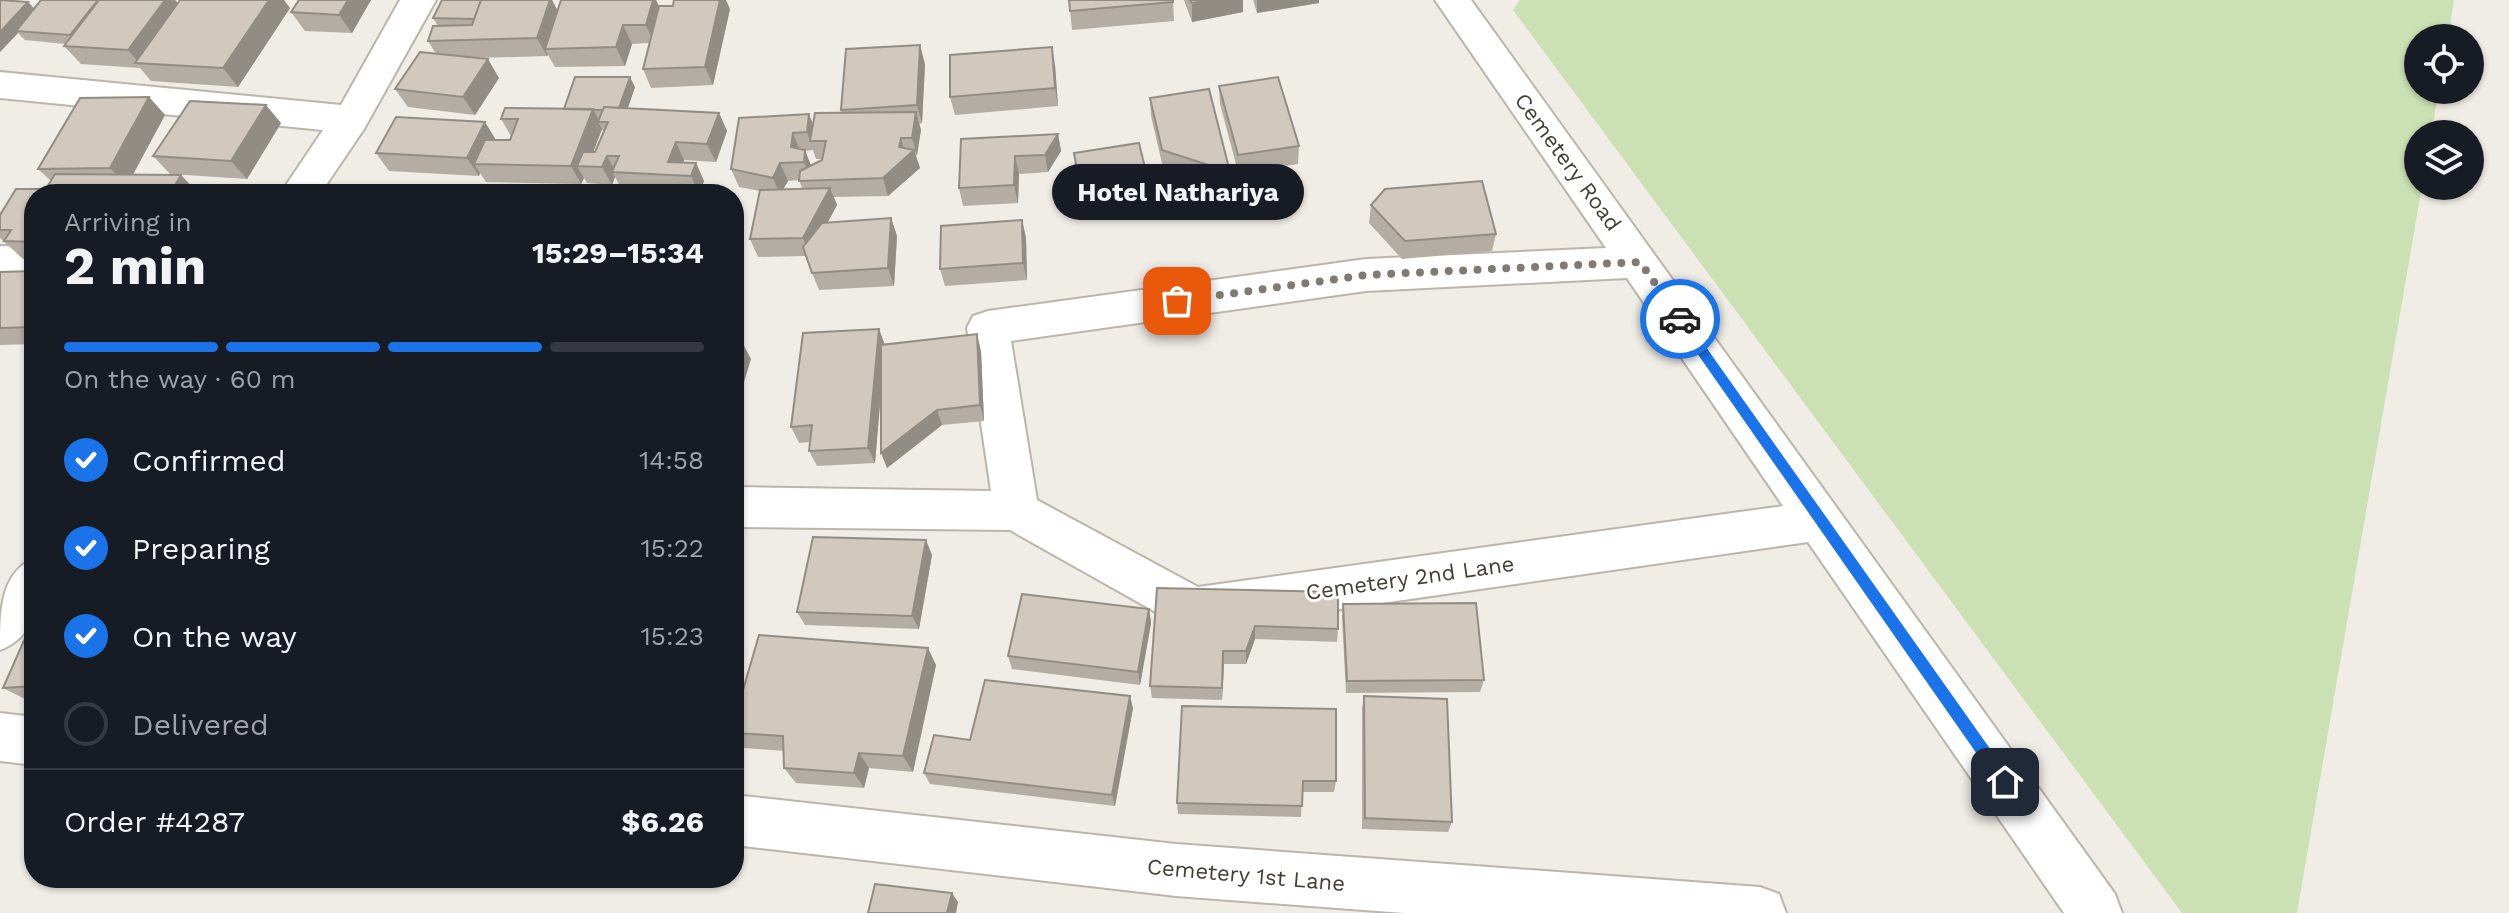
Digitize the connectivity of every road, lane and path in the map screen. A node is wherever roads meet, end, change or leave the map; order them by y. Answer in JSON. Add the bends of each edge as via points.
{"nodes":[{"id":1,"x":418,"y":0,"type":"edge"},
{"id":2,"x":1453,"y":0,"type":"edge"},
{"id":3,"x":0,"y":85,"type":"edge"},
{"id":4,"x":351,"y":119,"type":"junction"},
{"id":5,"x":306,"y":184,"type":"edge"},
{"id":6,"x":0,"y":262,"type":"edge"},
{"id":7,"x":1640,"y":262,"type":"junction"},
{"id":8,"x":24,"y":263,"type":"edge"},
{"id":9,"x":744,"y":507,"type":"edge"},
{"id":10,"x":1016,"y":511,"type":"junction"},
{"id":11,"x":1822,"y":520,"type":"junction"},
{"id":12,"x":0,"y":737,"type":"edge"},
{"id":13,"x":24,"y":740,"type":"edge"},
{"id":14,"x":744,"y":821,"type":"edge"},
{"id":15,"x":1760,"y":913,"type":"edge"},
{"id":16,"x":2096,"y":913,"type":"edge"}],
"edges":[{"from":1,"to":4,"type":"street"},
{"from":2,"to":7,"type":"street","name":"Cemetery Road"},
{"from":3,"to":4,"type":"street"},
{"from":4,"to":5,"type":"street"},
{"from":6,"to":8,"type":"street"},
{"from":7,"to":10,"type":"street","via":[[1366,275],[988,328]]},
{"from":7,"to":11,"type":"street","name":"Cemetery Road"},
{"from":9,"to":10,"type":"street","name":"Cemetery 2nd Lane"},
{"from":10,"to":11,"type":"street","name":"Cemetery 2nd Lane","via":[[1194,609]]},
{"from":11,"to":16,"type":"street","name":"Cemetery Road"},
{"from":12,"to":13,"type":"street"},
{"from":14,"to":15,"type":"street","name":"Cemetery 1st Lane","via":[[1176,870]]}]}
